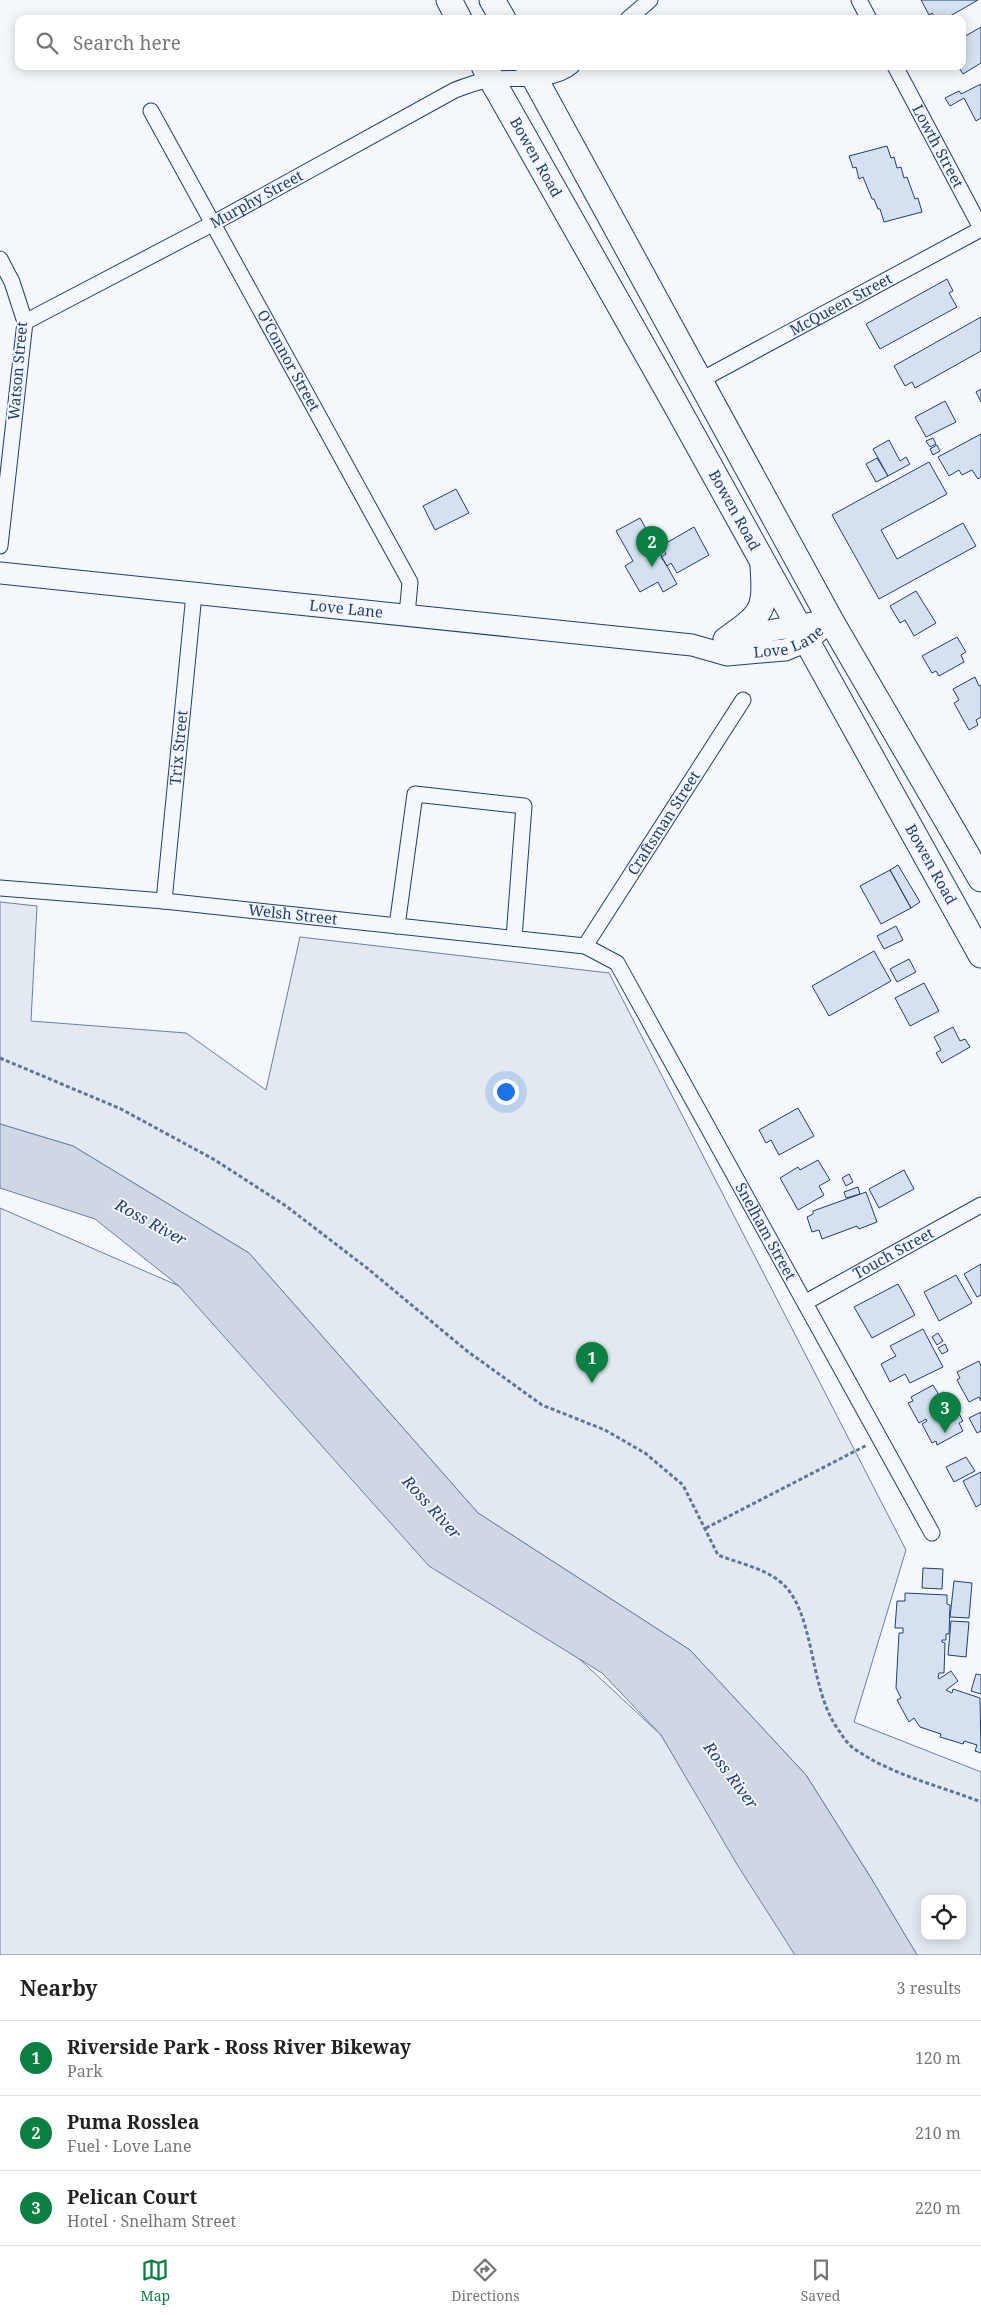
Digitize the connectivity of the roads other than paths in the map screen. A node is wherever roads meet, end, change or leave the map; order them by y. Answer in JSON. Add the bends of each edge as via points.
{"nodes":[{"id":1,"x":449,"y":0,"type":"edge"},
{"id":2,"x":492,"y":0,"type":"edge"},
{"id":3,"x":650,"y":0,"type":"edge"},
{"id":4,"x":859,"y":0,"type":"edge"},
{"id":5,"x":457,"y":15,"type":"edge"},
{"id":6,"x":501,"y":15,"type":"edge"},
{"id":7,"x":633,"y":15,"type":"edge"},
{"id":8,"x":867,"y":15,"type":"edge"},
{"id":9,"x":567,"y":70,"type":"edge"},
{"id":10,"x":897,"y":70,"type":"edge"},
{"id":11,"x":488,"y":73,"type":"edge"},
{"id":12,"x":532,"y":73,"type":"edge"},
{"id":13,"x":151,"y":111,"type":"dead end"},
{"id":14,"x":212,"y":224,"type":"junction"},
{"id":15,"x":981,"y":229,"type":"edge"},
{"id":16,"x":0,"y":260,"type":"edge"},
{"id":17,"x":25,"y":322,"type":"junction"},
{"id":18,"x":701,"y":380,"type":"junction"},
{"id":19,"x":0,"y":546,"type":"edge"},
{"id":20,"x":763,"y":561,"type":"junction"},
{"id":21,"x":0,"y":573,"type":"edge"},
{"id":22,"x":194,"y":594,"type":"junction"},
{"id":23,"x":407,"y":615,"type":"junction"},
{"id":24,"x":831,"y":621,"type":"junction"},
{"id":25,"x":803,"y":633,"type":"junction"},
{"id":26,"x":727,"y":639,"type":"junction"},
{"id":27,"x":692,"y":645,"type":"junction"},
{"id":28,"x":742,"y":700,"type":"dead end"},
{"id":29,"x":981,"y":877,"type":"edge"},
{"id":30,"x":0,"y":888,"type":"edge"},
{"id":31,"x":164,"y":901,"type":"junction"},
{"id":32,"x":397,"y":926,"type":"junction"},
{"id":33,"x":514,"y":938,"type":"junction"},
{"id":34,"x":585,"y":946,"type":"junction"},
{"id":35,"x":981,"y":956,"type":"edge"},
{"id":36,"x":981,"y":1204,"type":"edge"},
{"id":37,"x":806,"y":1302,"type":"junction"},
{"id":38,"x":932,"y":1533,"type":"dead end"}],
"edges":[{"from":1,"to":5,"type":"main road"},
{"from":2,"to":6,"type":"main road"},
{"from":3,"to":7,"type":"street"},
{"from":4,"to":8,"type":"street"},
{"from":9,"to":12,"type":"street","name":"Murphy Street"},
{"from":10,"to":15,"type":"street","name":"Lowth Street"},
{"from":11,"to":12,"type":"street","name":"Murphy Street"},
{"from":11,"to":14,"type":"street","name":"Murphy Street"},
{"from":11,"to":20,"type":"main road","name":"Bowen Road"},
{"from":12,"to":18,"type":"main road"},
{"from":13,"to":14,"type":"street","name":"O'Connor Street"},
{"from":14,"to":17,"type":"street","name":"Murphy Street"},
{"from":14,"to":23,"type":"street","name":"O'Connor Street","via":[[410,582]]},
{"from":15,"to":18,"type":"street","name":"McQueen Street"},
{"from":16,"to":17,"type":"street","name":"Watson Street","via":[[12,282]]},
{"from":17,"to":19,"type":"street","name":"Watson Street"},
{"from":18,"to":24,"type":"main road"},
{"from":20,"to":25,"type":"main road","name":"Bowen Road"},
{"from":20,"to":26,"type":"main road","via":[[765,589],[762,608],[748,625]]},
{"from":21,"to":22,"type":"street","name":"Love Lane"},
{"from":22,"to":23,"type":"street","name":"Love Lane"},
{"from":22,"to":31,"type":"street","name":"Trix Street"},
{"from":23,"to":27,"type":"street","name":"Love Lane"},
{"from":24,"to":25,"type":"street","name":"Love Lane"},
{"from":24,"to":29,"type":"main road"},
{"from":25,"to":26,"type":"street","name":"Love Lane","via":[[770,633]]},
{"from":25,"to":27,"type":"street","name":"Love Lane","via":[[785,650],[727,655]]},
{"from":25,"to":35,"type":"main road","name":"Bowen Road"},
{"from":26,"to":27,"type":"street","name":"Love Lane"},
{"from":28,"to":34,"type":"street","name":"Craftsman Street"},
{"from":30,"to":31,"type":"street","name":"Welsh Street"},
{"from":31,"to":32,"type":"street","name":"Welsh Street"},
{"from":32,"to":33,"type":"street","name":"Welsh Street"},
{"from":32,"to":33,"type":"street","via":[[415,794],[524,806]]},
{"from":33,"to":34,"type":"street","name":"Welsh Street"},
{"from":34,"to":37,"type":"street","name":"Snelham Street","via":[[616,963]]},
{"from":36,"to":37,"type":"street","name":"Touch Street"},
{"from":37,"to":38,"type":"street","name":"Snelham Street"}]}
